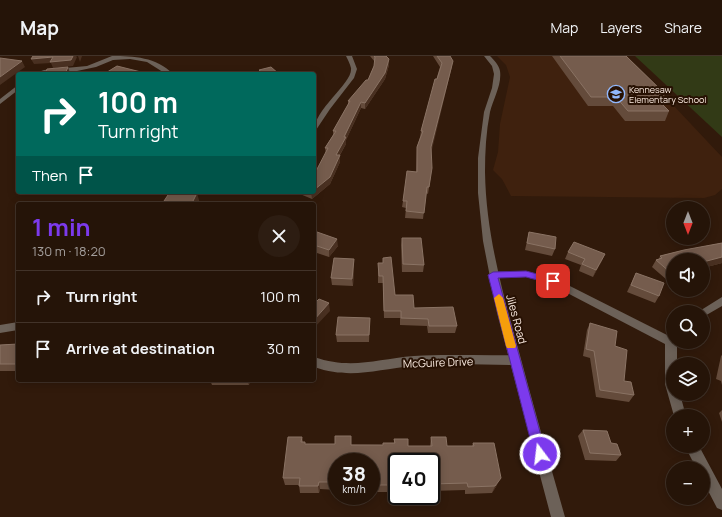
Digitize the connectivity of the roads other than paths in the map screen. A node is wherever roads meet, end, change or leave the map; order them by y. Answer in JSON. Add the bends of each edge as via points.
{"nodes":[{"id":1,"x":350,"y":56,"type":"edge"},
{"id":2,"x":487,"y":56,"type":"edge"},
{"id":3,"x":114,"y":57,"type":"edge"},
{"id":4,"x":43,"y":72,"type":"edge"},
{"id":5,"x":167,"y":72,"type":"edge"},
{"id":6,"x":16,"y":89,"type":"edge"},
{"id":7,"x":0,"y":102,"type":"edge"},
{"id":8,"x":316,"y":126,"type":"edge"},
{"id":9,"x":493,"y":275,"type":"junction"},
{"id":10,"x":722,"y":301,"type":"edge"},
{"id":11,"x":710,"y":309,"type":"edge"},
{"id":12,"x":16,"y":326,"type":"edge"},
{"id":13,"x":0,"y":328,"type":"edge"},
{"id":14,"x":666,"y":338,"type":"edge"},
{"id":15,"x":515,"y":360,"type":"junction"},
{"id":16,"x":316,"y":363,"type":"edge"},
{"id":17,"x":696,"y":453,"type":"edge"},
{"id":18,"x":722,"y":503,"type":"edge"},
{"id":19,"x":558,"y":517,"type":"edge"}],
"edges":[{"from":1,"to":8,"type":"street","via":[[354,69],[351,78],[326,108]]},
{"from":2,"to":9,"type":"street","name":"Jiles Road","via":[[497,73],[485,124],[482,162],[484,216]]},
{"from":3,"to":4,"type":"street","via":[[94,66]]},
{"from":3,"to":5,"type":"street","via":[[147,59]]},
{"from":6,"to":7,"type":"street"},
{"from":9,"to":14,"type":"street","via":[[526,274],[553,281]]},
{"from":9,"to":15,"type":"street","name":"Jiles Road"},
{"from":10,"to":11,"type":"street"},
{"from":12,"to":13,"type":"street"},
{"from":15,"to":16,"type":"street","name":"McGuire Drive","via":[[414,361],[360,369],[329,367]]},
{"from":15,"to":19,"type":"street","name":"Jiles Road"},
{"from":17,"to":18,"type":"street"}]}
